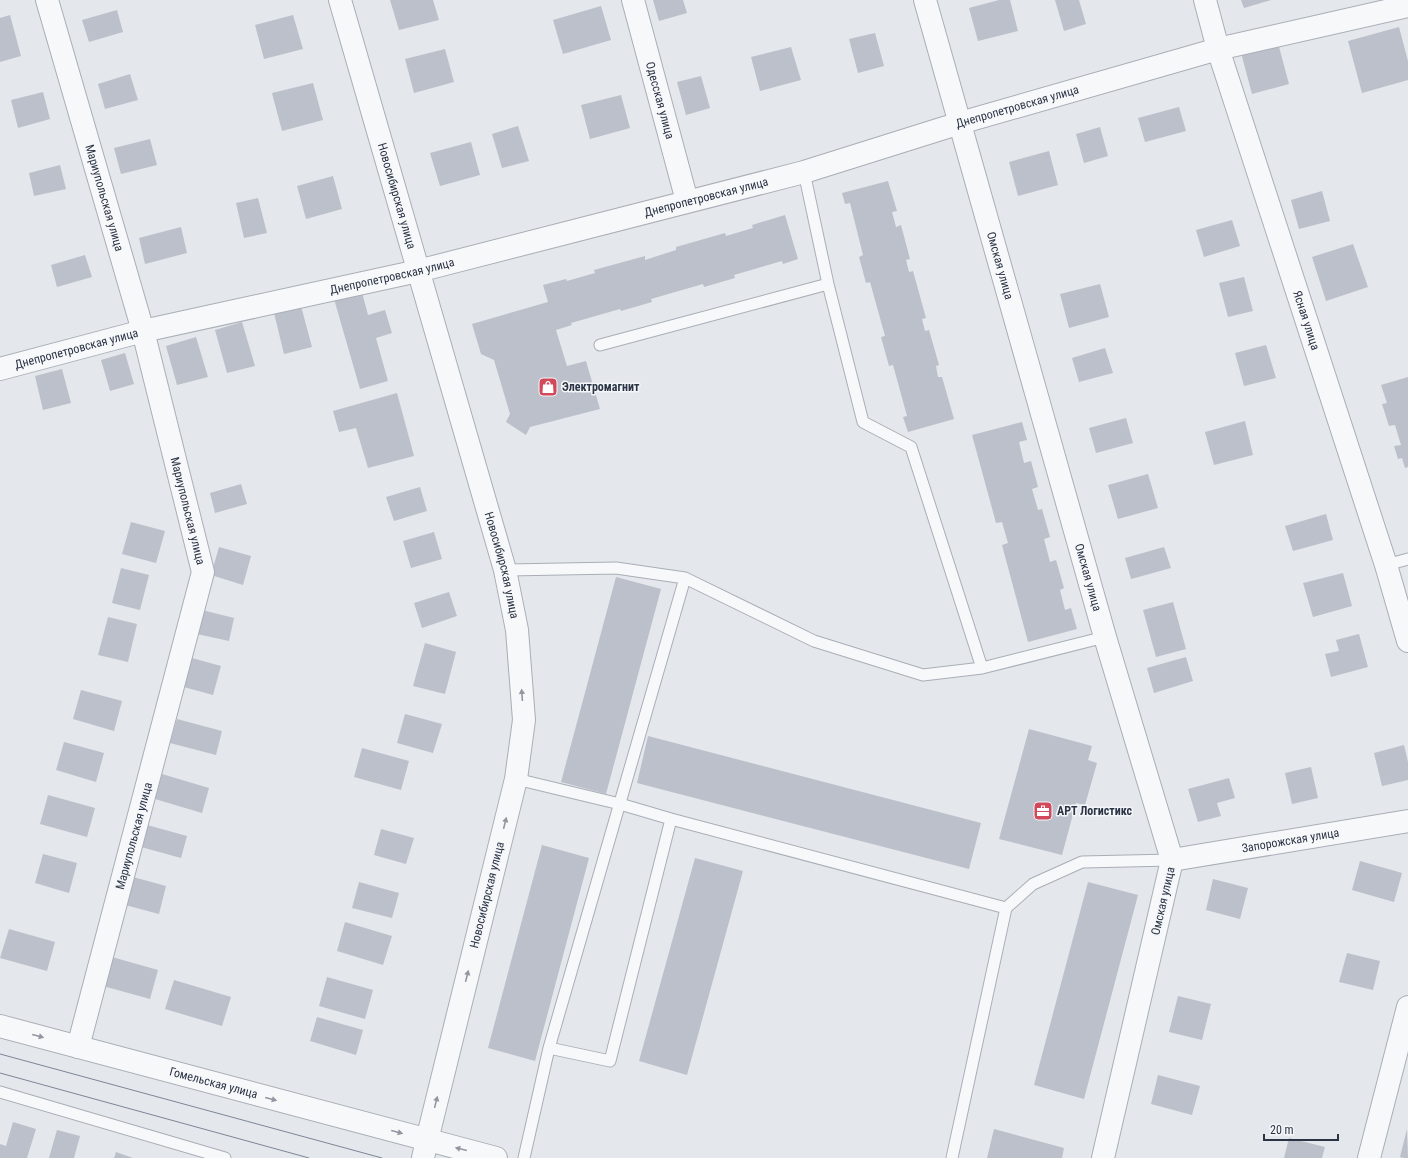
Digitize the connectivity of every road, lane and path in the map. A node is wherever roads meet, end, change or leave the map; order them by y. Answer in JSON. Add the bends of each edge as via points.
{"nodes":[{"id":1,"x":47,"y":0,"type":"edge"},
{"id":2,"x":340,"y":0,"type":"edge"},
{"id":3,"x":633,"y":0,"type":"edge"},
{"id":4,"x":925,"y":0,"type":"edge"},
{"id":5,"x":1206,"y":0,"type":"edge"},
{"id":6,"x":1408,"y":6,"type":"edge"},
{"id":7,"x":1218,"y":49,"type":"junction"},
{"id":8,"x":960,"y":123,"type":"junction"},
{"id":9,"x":804,"y":172,"type":"junction"},
{"id":10,"x":687,"y":201,"type":"junction"},
{"id":11,"x":418,"y":271,"type":"junction"},
{"id":12,"x":828,"y":284,"type":"junction"},
{"id":13,"x":143,"y":331,"type":"junction"},
{"id":14,"x":600,"y":345,"type":"dead end"},
{"id":15,"x":0,"y":369,"type":"edge"},
{"id":16,"x":1408,"y":559,"type":"edge"},
{"id":17,"x":1386,"y":565,"type":"junction"},
{"id":18,"x":505,"y":570,"type":"junction"},
{"id":19,"x":685,"y":578,"type":"junction"},
{"id":20,"x":1105,"y":637,"type":"junction"},
{"id":21,"x":1408,"y":641,"type":"edge"},
{"id":22,"x":982,"y":668,"type":"junction"},
{"id":23,"x":516,"y":779,"type":"junction"},
{"id":24,"x":620,"y":804,"type":"junction"},
{"id":25,"x":671,"y":820,"type":"junction"},
{"id":26,"x":1408,"y":821,"type":"edge"},
{"id":27,"x":1172,"y":860,"type":"junction"},
{"id":28,"x":1006,"y":908,"type":"junction"},
{"id":29,"x":1408,"y":1007,"type":"edge"},
{"id":30,"x":0,"y":1026,"type":"edge"},
{"id":31,"x":78,"y":1047,"type":"junction"},
{"id":32,"x":549,"y":1048,"type":"junction"},
{"id":33,"x":0,"y":1092,"type":"edge"},
{"id":34,"x":425,"y":1149,"type":"edge"},
{"id":35,"x":225,"y":1158,"type":"edge"},
{"id":36,"x":496,"y":1158,"type":"edge"},
{"id":37,"x":524,"y":1158,"type":"edge"},
{"id":38,"x":952,"y":1158,"type":"edge"},
{"id":39,"x":1103,"y":1158,"type":"edge"},
{"id":40,"x":1369,"y":1158,"type":"edge"}],
"edges":[{"from":1,"to":13,"type":"street","name":"Мариупольская улица"},
{"from":2,"to":11,"type":"street","name":"Новосибирская улица"},
{"from":3,"to":10,"type":"street","name":"Одесская улица"},
{"from":4,"to":8,"type":"street","name":"Омская улица"},
{"from":5,"to":7,"type":"street","name":"Ясная улица"},
{"from":6,"to":7,"type":"street","name":"Днепропетровская улица"},
{"from":7,"to":8,"type":"street","name":"Днепропетровская улица"},
{"from":7,"to":17,"type":"street","name":"Ясная улица"},
{"from":8,"to":9,"type":"street","name":"Днепропетровская улица"},
{"from":8,"to":20,"type":"street","name":"Омская улица"},
{"from":9,"to":10,"type":"street","name":"Днепропетровская улица"},
{"from":9,"to":12,"type":"lane"},
{"from":10,"to":11,"type":"street","name":"Днепропетровская улица"},
{"from":11,"to":13,"type":"street","name":"Днепропетровская улица"},
{"from":11,"to":18,"type":"street","name":"Новосибирская улица"},
{"from":12,"to":14,"type":"lane"},
{"from":12,"to":22,"type":"lane","via":[[863,422],[910,447]]},
{"from":13,"to":15,"type":"street","name":"Днепропетровская улица"},
{"from":13,"to":31,"type":"street","name":"Мариупольская улица","via":[[204,572]]},
{"from":16,"to":17,"type":"lane"},
{"from":17,"to":21,"type":"street","name":"Ясная улица"},
{"from":18,"to":19,"type":"lane","via":[[616,568]]},
{"from":23,"to":18,"type":"street","name":"Новосибирская улица","one_way":true,"via":[[524,720],[517,630]]},
{"from":19,"to":22,"type":"lane","via":[[814,641],[923,675]]},
{"from":19,"to":24,"type":"lane"},
{"from":20,"to":22,"type":"lane"},
{"from":20,"to":27,"type":"street","name":"Омская улица"},
{"from":23,"to":24,"type":"lane"},
{"from":34,"to":23,"type":"street","name":"Новосибирская улица","one_way":true},
{"from":24,"to":25,"type":"lane"},
{"from":24,"to":32,"type":"lane"},
{"from":25,"to":28,"type":"lane"},
{"from":25,"to":32,"type":"lane","via":[[610,1062]]},
{"from":26,"to":27,"type":"street","name":"Запорожская улица"},
{"from":27,"to":28,"type":"lane","via":[[1082,862],[1033,884]]},
{"from":27,"to":39,"type":"street","name":"Омская улица"},
{"from":28,"to":38,"type":"lane"},
{"from":29,"to":40,"type":"street"},
{"from":30,"to":31,"type":"street","name":"Гомельская улица","one_way":true},
{"from":31,"to":34,"type":"street","name":"Гомельская улица","one_way":true},
{"from":32,"to":37,"type":"lane"},
{"from":33,"to":35,"type":"lane"},
{"from":36,"to":34,"type":"street","name":"Гомельская улица","one_way":true}]}
